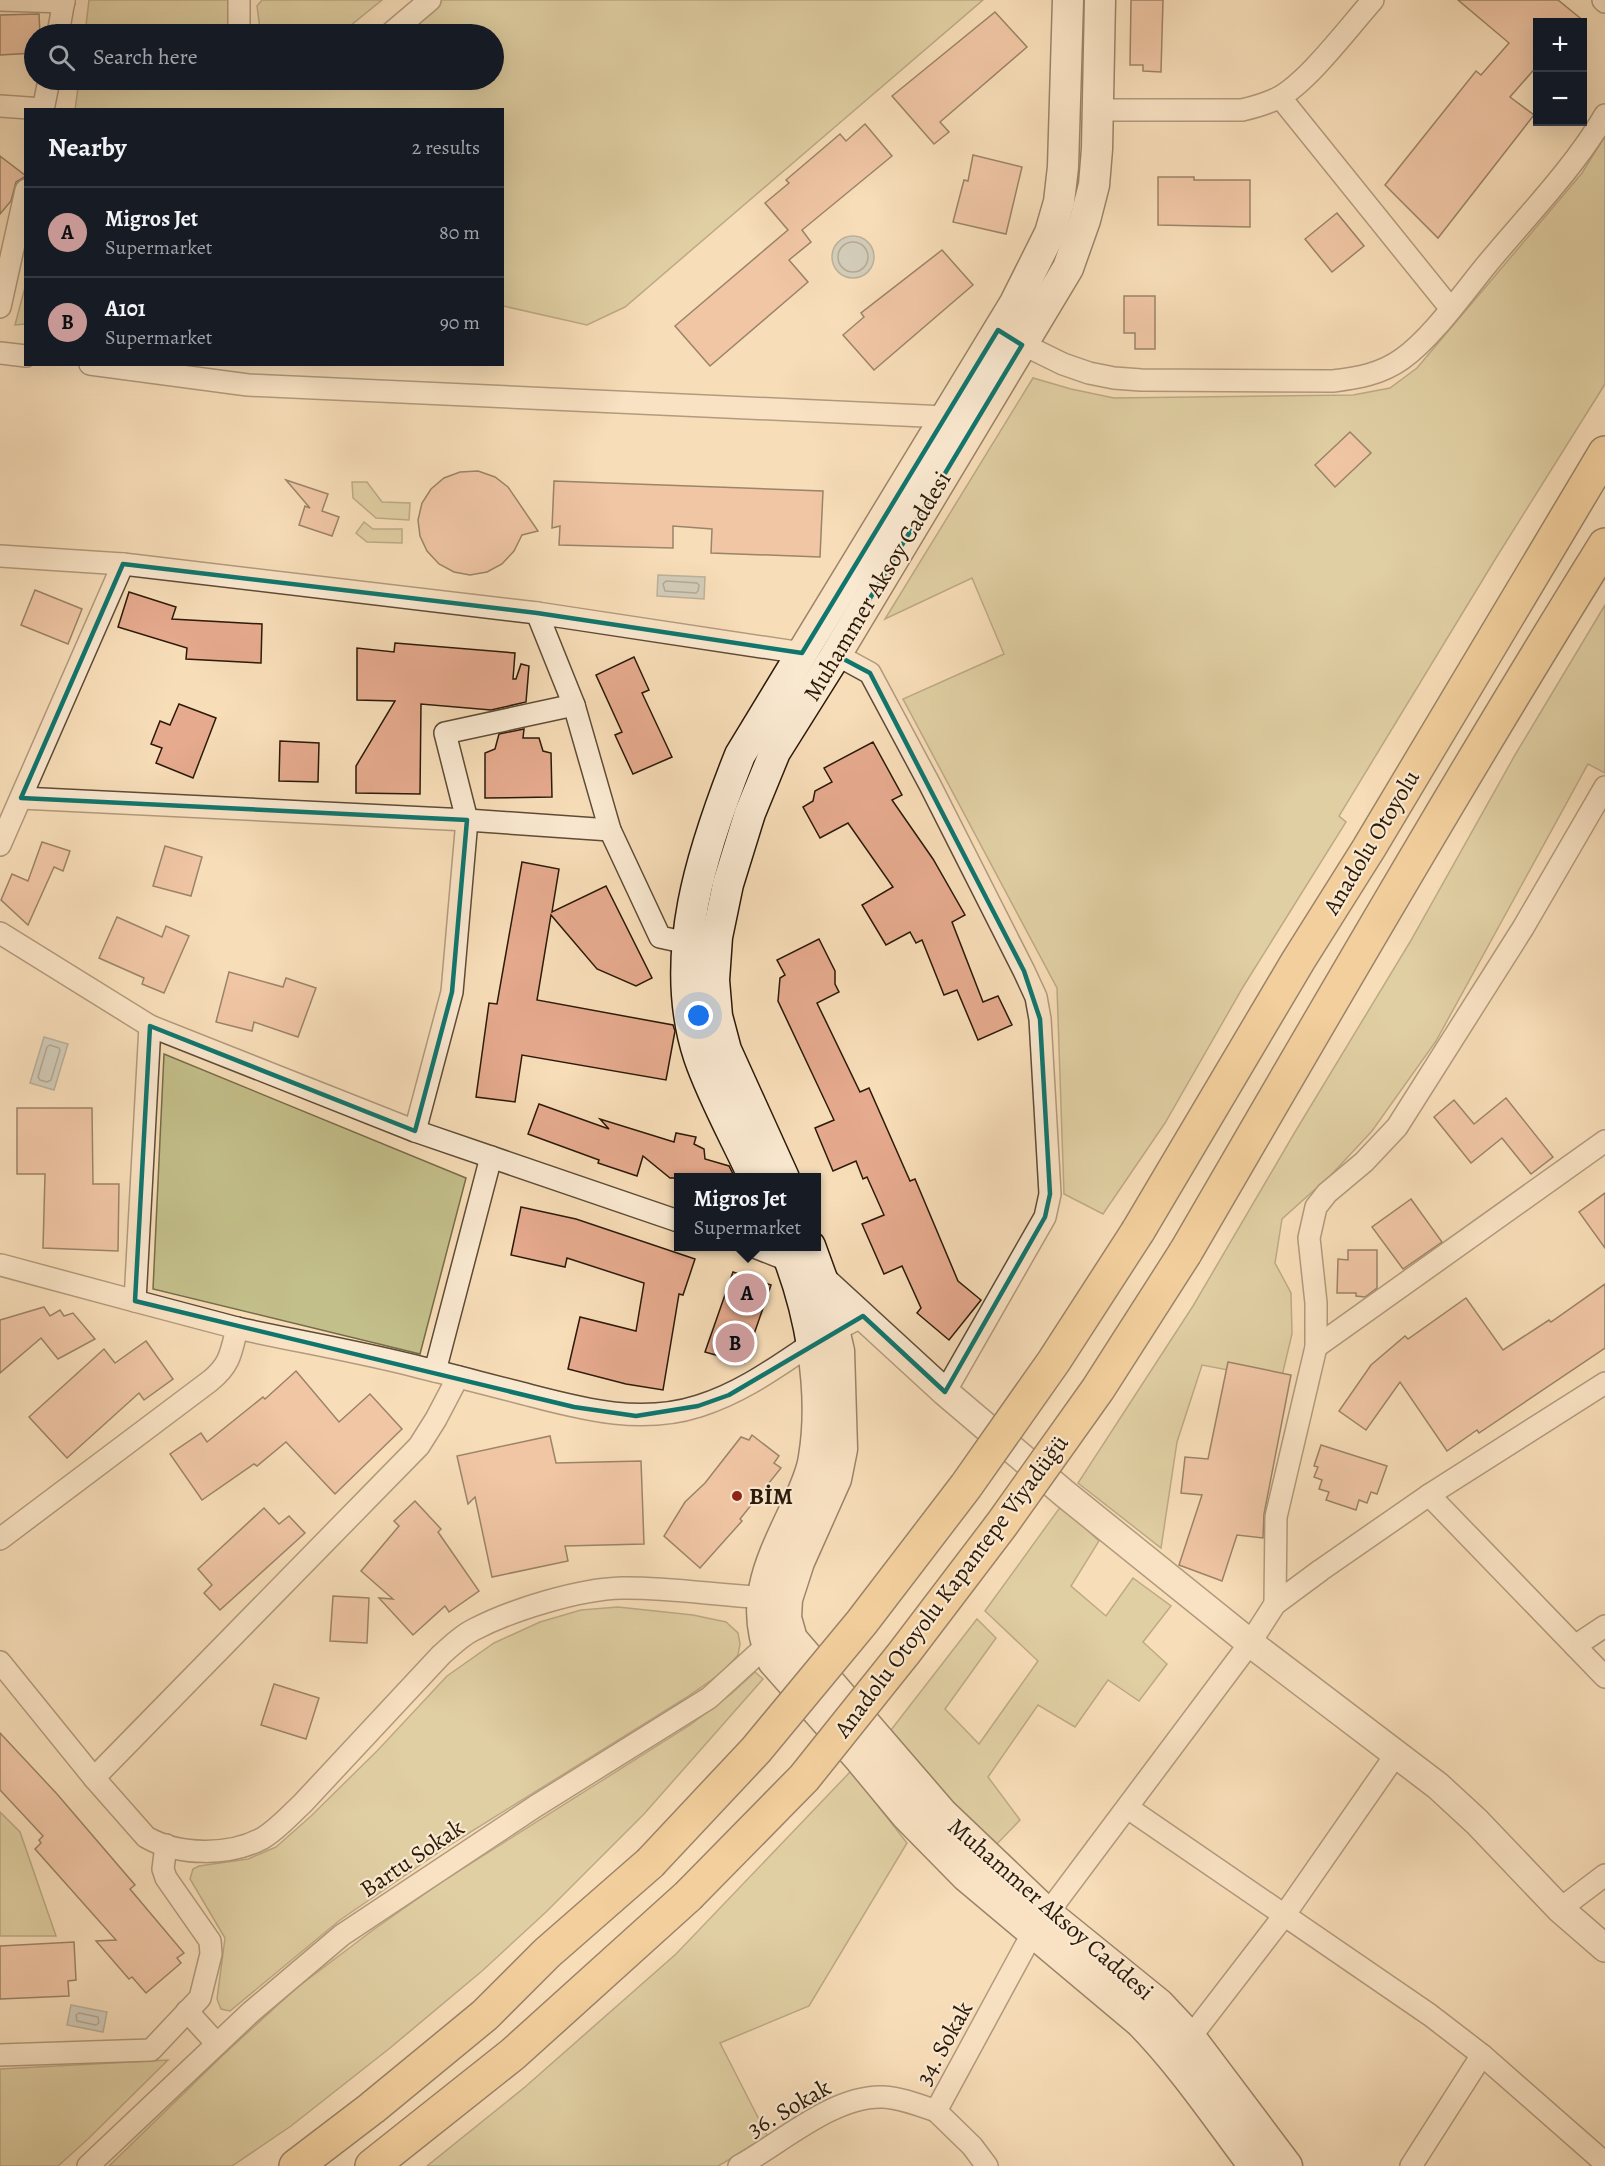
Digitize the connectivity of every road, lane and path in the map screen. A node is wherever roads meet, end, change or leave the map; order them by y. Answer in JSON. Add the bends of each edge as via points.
{"nodes":[{"id":1,"x":0,"y":0,"type":"edge"},
{"id":2,"x":239,"y":0,"type":"edge"},
{"id":3,"x":430,"y":0,"type":"edge"},
{"id":4,"x":1068,"y":0,"type":"edge"},
{"id":5,"x":1100,"y":0,"type":"edge"},
{"id":6,"x":1373,"y":0,"type":"edge"},
{"id":7,"x":64,"y":1,"type":"edge"},
{"id":8,"x":59,"y":24,"type":"edge"},
{"id":9,"x":239,"y":24,"type":"edge"},
{"id":10,"x":402,"y":24,"type":"edge"},
{"id":11,"x":47,"y":90,"type":"edge"},
{"id":12,"x":1280,"y":97,"type":"junction"},
{"id":13,"x":0,"y":106,"type":"edge"},
{"id":14,"x":29,"y":108,"type":"edge"},
{"id":15,"x":43,"y":108,"type":"edge"},
{"id":16,"x":1098,"y":110,"type":"junction"},
{"id":17,"x":1605,"y":116,"type":"edge"},
{"id":18,"x":24,"y":199,"type":"edge"},
{"id":19,"x":0,"y":307,"type":"edge"},
{"id":20,"x":1451,"y":309,"type":"junction"},
{"id":21,"x":1010,"y":338,"type":"junction"},
{"id":22,"x":0,"y":353,"type":"edge"},
{"id":23,"x":24,"y":356,"type":"edge"},
{"id":24,"x":105,"y":366,"type":"edge"},
{"id":25,"x":946,"y":417,"type":"junction"},
{"id":26,"x":1605,"y":453,"type":"edge"},
{"id":27,"x":1605,"y":545,"type":"edge"},
{"id":28,"x":0,"y":556,"type":"edge"},
{"id":29,"x":123,"y":564,"type":"junction"},
{"id":30,"x":537,"y":614,"type":"junction"},
{"id":31,"x":802,"y":653,"type":"junction"},
{"id":32,"x":834,"y":658,"type":"junction"},
{"id":33,"x":574,"y":705,"type":"junction"},
{"id":34,"x":1605,"y":787,"type":"edge"},
{"id":35,"x":21,"y":798,"type":"junction"},
{"id":36,"x":467,"y":820,"type":"junction"},
{"id":37,"x":610,"y":830,"type":"junction"},
{"id":38,"x":0,"y":845,"type":"edge"},
{"id":39,"x":0,"y":933,"type":"edge"},
{"id":40,"x":702,"y":946,"type":"junction"},
{"id":41,"x":150,"y":1026,"type":"junction"},
{"id":42,"x":415,"y":1131,"type":"junction"},
{"id":43,"x":1605,"y":1141,"type":"edge"},
{"id":44,"x":491,"y":1157,"type":"junction"},
{"id":45,"x":752,"y":1173,"type":"edge"},
{"id":46,"x":782,"y":1173,"type":"edge"},
{"id":47,"x":674,"y":1220,"type":"edge"},
{"id":48,"x":1138,"y":1232,"type":"joint"},
{"id":49,"x":795,"y":1251,"type":"edge"},
{"id":50,"x":1185,"y":1253,"type":"joint"},
{"id":51,"x":0,"y":1265,"type":"edge"},
{"id":52,"x":822,"y":1279,"type":"junction"},
{"id":53,"x":135,"y":1300,"type":"junction"},
{"id":54,"x":862,"y":1316,"type":"junction"},
{"id":55,"x":237,"y":1328,"type":"junction"},
{"id":56,"x":823,"y":1337,"type":"junction"},
{"id":57,"x":1316,"y":1347,"type":"junction"},
{"id":58,"x":435,"y":1371,"type":"junction"},
{"id":59,"x":458,"y":1377,"type":"junction"},
{"id":60,"x":1605,"y":1383,"type":"edge"},
{"id":61,"x":945,"y":1392,"type":"junction"},
{"id":62,"x":1429,"y":1495,"type":"junction"},
{"id":63,"x":0,"y":1539,"type":"edge"},
{"id":64,"x":1275,"y":1604,"type":"junction"},
{"id":65,"x":779,"y":1607,"type":"junction"},
{"id":66,"x":1605,"y":1626,"type":"edge"},
{"id":67,"x":1250,"y":1643,"type":"junction"},
{"id":68,"x":766,"y":1645,"type":"junction"},
{"id":69,"x":1575,"y":1646,"type":"junction"},
{"id":70,"x":0,"y":1662,"type":"edge"},
{"id":71,"x":1605,"y":1677,"type":"edge"},
{"id":72,"x":1397,"y":1753,"type":"junction"},
{"id":73,"x":94,"y":1778,"type":"junction"},
{"id":74,"x":1128,"y":1808,"type":"junction"},
{"id":75,"x":166,"y":1845,"type":"junction"},
{"id":76,"x":1605,"y":1875,"type":"edge"},
{"id":77,"x":1560,"y":1909,"type":"junction"},
{"id":78,"x":1283,"y":1917,"type":"junction"},
{"id":79,"x":1040,"y":1924,"type":"junction"},
{"id":80,"x":1605,"y":1948,"type":"edge"},
{"id":81,"x":187,"y":2011,"type":"junction"},
{"id":82,"x":217,"y":2044,"type":"junction"},
{"id":83,"x":1182,"y":2048,"type":"junction"},
{"id":84,"x":0,"y":2055,"type":"edge"},
{"id":85,"x":1482,"y":2055,"type":"junction"},
{"id":86,"x":936,"y":2111,"type":"junction"},
{"id":87,"x":1605,"y":2163,"type":"edge"},
{"id":88,"x":88,"y":2166,"type":"edge"},
{"id":89,"x":296,"y":2166,"type":"edge"},
{"id":90,"x":372,"y":2166,"type":"edge"},
{"id":91,"x":739,"y":2166,"type":"edge"},
{"id":92,"x":987,"y":2166,"type":"edge"},
{"id":93,"x":1254,"y":2166,"type":"edge"},
{"id":94,"x":1287,"y":2166,"type":"edge"},
{"id":95,"x":1411,"y":2166,"type":"edge"}],
"edges":[{"from":1,"to":7,"type":"street"},
{"from":2,"to":9,"type":"street"},
{"from":3,"to":10,"type":"street"},
{"from":4,"to":21,"type":"main road","name":"Muhammer Aksoy Caddesi","via":[[1059,202],[1050,233],[1015,303]]},
{"from":5,"to":16,"type":"main road","name":"Muhammer Aksoy Caddesi"},
{"from":6,"to":12,"type":"street","via":[[1300,81]]},
{"from":7,"to":8,"type":"street"},
{"from":11,"to":15,"type":"street"},
{"from":12,"to":16,"type":"street","via":[[1242,110]]},
{"from":12,"to":20,"type":"street"},
{"from":13,"to":14,"type":"street"},
{"from":16,"to":21,"type":"main road","name":"Muhammer Aksoy Caddesi","via":[[1094,185],[1068,268]]},
{"from":17,"to":20,"type":"street"},
{"from":18,"to":19,"type":"street"},
{"from":20,"to":21,"type":"street","via":[[1400,361],[1379,372],[1333,381],[1114,378],[1072,367]]},
{"from":21,"to":25,"type":"main road","name":"Muhammer Aksoy Caddesi"},
{"from":21,"to":32,"type":"main road","name":"Muhammer Aksoy Caddesi"},
{"from":22,"to":23,"type":"street"},
{"from":24,"to":25,"type":"street","via":[[248,385]]},
{"from":25,"to":31,"type":"main road","name":"Muhammer Aksoy Caddesi"},
{"from":26,"to":48,"type":"highway","name":"Anadolu Otoyolu"},
{"from":27,"to":50,"type":"highway","name":"Anadolu Otoyolu"},
{"from":28,"to":29,"type":"street"},
{"from":29,"to":30,"type":"street"},
{"from":29,"to":35,"type":"street"},
{"from":30,"to":31,"type":"street"},
{"from":30,"to":33,"type":"street"},
{"from":31,"to":32,"type":"main road"},
{"from":31,"to":40,"type":"main road","name":"Muhammer Aksoy Caddesi","via":[[740,754],[727,787],[695,896]]},
{"from":32,"to":40,"type":"main road","name":"Muhammer Aksoy Caddesi","via":[[774,752]]},
{"from":32,"to":61,"type":"street","via":[[870,673],[1024,971],[1036,997],[1040,1019],[1050,1194],[1045,1217]]},
{"from":33,"to":36,"type":"street","via":[[445,733]]},
{"from":33,"to":37,"type":"street"},
{"from":34,"to":57,"type":"street","via":[[1523,928],[1397,1127],[1316,1207],[1310,1238]]},
{"from":35,"to":36,"type":"street"},
{"from":35,"to":38,"type":"street"},
{"from":36,"to":37,"type":"street"},
{"from":36,"to":42,"type":"street","via":[[452,992]]},
{"from":37,"to":40,"type":"street","via":[[660,937]]},
{"from":39,"to":41,"type":"street"},
{"from":40,"to":45,"type":"main road","name":"Muhammer Aksoy Caddesi","via":[[686,974],[688,1007],[699,1056]]},
{"from":40,"to":46,"type":"main road","name":"Muhammer Aksoy Caddesi","via":[[714,980],[717,1016],[726,1050]]},
{"from":41,"to":42,"type":"street"},
{"from":41,"to":53,"type":"street"},
{"from":42,"to":44,"type":"street"},
{"from":43,"to":57,"type":"street"},
{"from":44,"to":47,"type":"street"},
{"from":44,"to":58,"type":"street"},
{"from":48,"to":89,"type":"highway","name":"Anadolu Otoyolu Kapantepe Viyadüğü","bridge":true,"via":[[973,1477],[862,1622],[756,1750],[650,1863],[484,2014],[372,2109]]},
{"from":49,"to":52,"type":"main road","name":"Muhammer Aksoy Caddesi"},
{"from":49,"to":56,"type":"main road","name":"Muhammer Aksoy Caddesi","via":[[806,1314]]},
{"from":50,"to":90,"type":"highway","name":"Anadolu Otoyolu Kapantepe Viyadüğü","bridge":true,"via":[[1098,1389],[1002,1524],[804,1778],[688,1896],[513,2054]]},
{"from":51,"to":53,"type":"street"},
{"from":52,"to":54,"type":"street"},
{"from":52,"to":56,"type":"main road","name":"Muhammer Aksoy Caddesi"},
{"from":53,"to":55,"type":"street"},
{"from":54,"to":56,"type":"street"},
{"from":54,"to":61,"type":"street"},
{"from":55,"to":58,"type":"street"},
{"from":55,"to":63,"type":"street","via":[[230,1359],[222,1371]]},
{"from":56,"to":59,"type":"street","via":[[729,1395],[667,1413],[608,1414]]},
{"from":56,"to":65,"type":"main road","name":"Muhammer Aksoy Caddesi","via":[[814,1460],[768,1571]]},
{"from":57,"to":64,"type":"street","via":[[1278,1505]]},
{"from":58,"to":59,"type":"street"},
{"from":59,"to":73,"type":"street","via":[[419,1446]]},
{"from":60,"to":62,"type":"street"},
{"from":61,"to":67,"type":"street"},
{"from":62,"to":64,"type":"street"},
{"from":62,"to":69,"type":"street"},
{"from":64,"to":67,"type":"street","name":"34. Sokak"},
{"from":65,"to":68,"type":"main road","name":"Muhammer Aksoy Caddesi","via":[[761,1620]]},
{"from":65,"to":75,"type":"street","via":[[645,1589],[605,1589],[488,1622],[441,1655],[302,1804],[266,1836],[234,1849],[195,1850]]},
{"from":65,"to":79,"type":"main road","name":"Muhammer Aksoy Caddesi","via":[[792,1639]]},
{"from":66,"to":69,"type":"street"},
{"from":67,"to":72,"type":"street"},
{"from":67,"to":74,"type":"street","name":"34. Sokak"},
{"from":68,"to":79,"type":"main road","name":"Muhammer Aksoy Caddesi","via":[[773,1661],[906,1815],[966,1876]]},
{"from":68,"to":82,"type":"street","name":"Bartu Sokak","via":[[709,1698],[536,1806],[342,1935]]},
{"from":69,"to":71,"type":"street"},
{"from":70,"to":73,"type":"street"},
{"from":72,"to":77,"type":"street","via":[[1477,1822]]},
{"from":72,"to":78,"type":"street"},
{"from":73,"to":75,"type":"street","via":[[146,1837]]},
{"from":74,"to":78,"type":"street"},
{"from":74,"to":79,"type":"street","name":"34. Sokak"},
{"from":75,"to":81,"type":"street","via":[[166,1878],[210,1941],[204,1986],[200,1998]]},
{"from":76,"to":77,"type":"street"},
{"from":77,"to":80,"type":"street"},
{"from":78,"to":83,"type":"street"},
{"from":78,"to":85,"type":"street","via":[[1381,1981]]},
{"from":79,"to":83,"type":"main road","name":"Muhammer Aksoy Caddesi","via":[[1140,2022]]},
{"from":79,"to":86,"type":"street","name":"34. Sokak"},
{"from":81,"to":82,"type":"street"},
{"from":81,"to":84,"type":"street","via":[[151,2050]]},
{"from":82,"to":88,"type":"street","name":"Bartu Sokak"},
{"from":83,"to":93,"type":"main road","name":"Muhammer Aksoy Caddesi"},
{"from":83,"to":94,"type":"main road","name":"Muhammer Aksoy Caddesi"},
{"from":85,"to":87,"type":"street"},
{"from":85,"to":95,"type":"street"},
{"from":86,"to":91,"type":"street","name":"36. Sokak","via":[[883,2097],[861,2099],[832,2108]]},
{"from":86,"to":92,"type":"street","name":"34. Sokak"}]}
